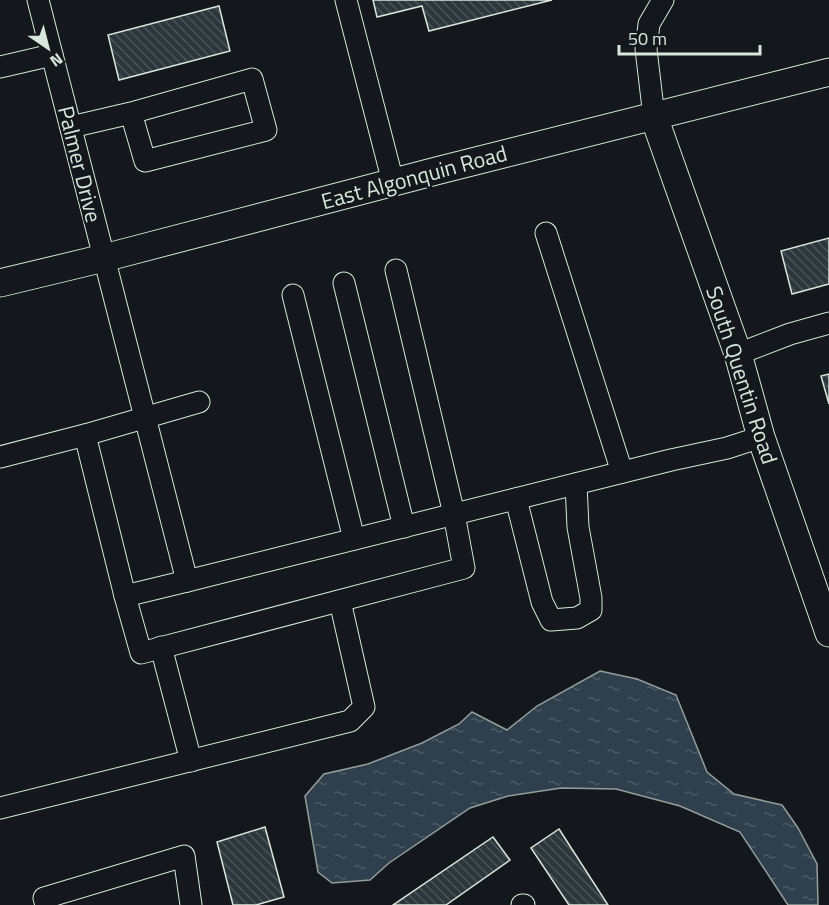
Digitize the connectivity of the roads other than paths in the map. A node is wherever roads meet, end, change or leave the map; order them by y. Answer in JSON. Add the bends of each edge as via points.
{"nodes":[{"id":1,"x":38,"y":0,"type":"edge"},
{"id":2,"x":346,"y":0,"type":"edge"},
{"id":3,"x":663,"y":0,"type":"edge"},
{"id":4,"x":52,"y":55,"type":"junction"},
{"id":5,"x":0,"y":67,"type":"edge"},
{"id":6,"x":829,"y":72,"type":"edge"},
{"id":7,"x":131,"y":113,"type":"junction"},
{"id":8,"x":654,"y":117,"type":"junction"},
{"id":9,"x":71,"y":127,"type":"junction"},
{"id":10,"x":393,"y":182,"type":"junction"},
{"id":11,"x":546,"y":233,"type":"dead end"},
{"id":12,"x":104,"y":258,"type":"junction"},
{"id":13,"x":396,"y":270,"type":"dead end"},
{"id":14,"x":0,"y":283,"type":"edge"},
{"id":15,"x":344,"y":283,"type":"dead end"},
{"id":16,"x":293,"y":295,"type":"dead end"},
{"id":17,"x":829,"y":323,"type":"edge"},
{"id":18,"x":738,"y":354,"type":"junction"},
{"id":19,"x":199,"y":402,"type":"dead end"},
{"id":20,"x":146,"y":417,"type":"junction"},
{"id":21,"x":85,"y":435,"type":"junction"},
{"id":22,"x":761,"y":437,"type":"junction"},
{"id":23,"x":0,"y":457,"type":"edge"},
{"id":24,"x":622,"y":472,"type":"junction"},
{"id":25,"x":576,"y":484,"type":"junction"},
{"id":26,"x":516,"y":498,"type":"junction"},
{"id":27,"x":454,"y":514,"type":"junction"},
{"id":28,"x":404,"y":527,"type":"junction"},
{"id":29,"x":354,"y":539,"type":"junction"},
{"id":30,"x":187,"y":581,"type":"junction"},
{"id":31,"x":125,"y":596,"type":"junction"},
{"id":32,"x":340,"y":601,"type":"junction"},
{"id":33,"x":829,"y":633,"type":"edge"},
{"id":34,"x":161,"y":647,"type":"junction"},
{"id":35,"x":191,"y":760,"type":"junction"},
{"id":36,"x":0,"y":808,"type":"edge"},
{"id":37,"x":46,"y":905,"type":"edge"},
{"id":38,"x":191,"y":905,"type":"edge"}],
"edges":[{"from":1,"to":4,"type":"street","name":"Palmer Drive"},
{"from":2,"to":10,"type":"street"},
{"from":3,"to":8,"type":"street","via":[[649,24],[646,49]]},
{"from":4,"to":5,"type":"street"},
{"from":4,"to":9,"type":"street","name":"Palmer Drive"},
{"from":6,"to":8,"type":"main road","name":"East Algonquin Road"},
{"from":7,"to":7,"type":"street","via":[[145,161],[266,130],[252,79]]},
{"from":7,"to":9,"type":"street"},
{"from":8,"to":10,"type":"main road","name":"East Algonquin Road"},
{"from":8,"to":18,"type":"main road","name":"South Quentin Road"},
{"from":9,"to":12,"type":"street","name":"Palmer Drive"},
{"from":10,"to":12,"type":"main road","name":"East Algonquin Road"},
{"from":11,"to":24,"type":"street"},
{"from":12,"to":14,"type":"main road","name":"East Algonquin Road"},
{"from":12,"to":20,"type":"street","name":"Palmer Drive"},
{"from":13,"to":27,"type":"street"},
{"from":15,"to":28,"type":"street"},
{"from":16,"to":29,"type":"street"},
{"from":17,"to":18,"type":"street"},
{"from":18,"to":22,"type":"main road","name":"South Quentin Road"},
{"from":19,"to":20,"type":"street"},
{"from":20,"to":21,"type":"street"},
{"from":20,"to":30,"type":"street","name":"Palmer Drive"},
{"from":21,"to":23,"type":"street"},
{"from":21,"to":31,"type":"street"},
{"from":22,"to":24,"type":"street"},
{"from":22,"to":33,"type":"main road","name":"South Quentin Road"},
{"from":24,"to":25,"type":"street"},
{"from":25,"to":26,"type":"street"},
{"from":25,"to":26,"type":"street","via":[[578,527],[591,598],[591,610],[578,618],[551,620],[542,602]]},
{"from":26,"to":27,"type":"street"},
{"from":27,"to":28,"type":"street"},
{"from":27,"to":32,"type":"street","via":[[464,568]]},
{"from":28,"to":29,"type":"street"},
{"from":29,"to":30,"type":"street"},
{"from":30,"to":31,"type":"street"},
{"from":31,"to":34,"type":"street","via":[[141,653]]},
{"from":32,"to":34,"type":"street"},
{"from":32,"to":35,"type":"street","via":[[364,707],[350,721]]},
{"from":34,"to":35,"type":"street"},
{"from":35,"to":36,"type":"street"},
{"from":37,"to":38,"type":"street","via":[[44,898],[184,856]]}]}
